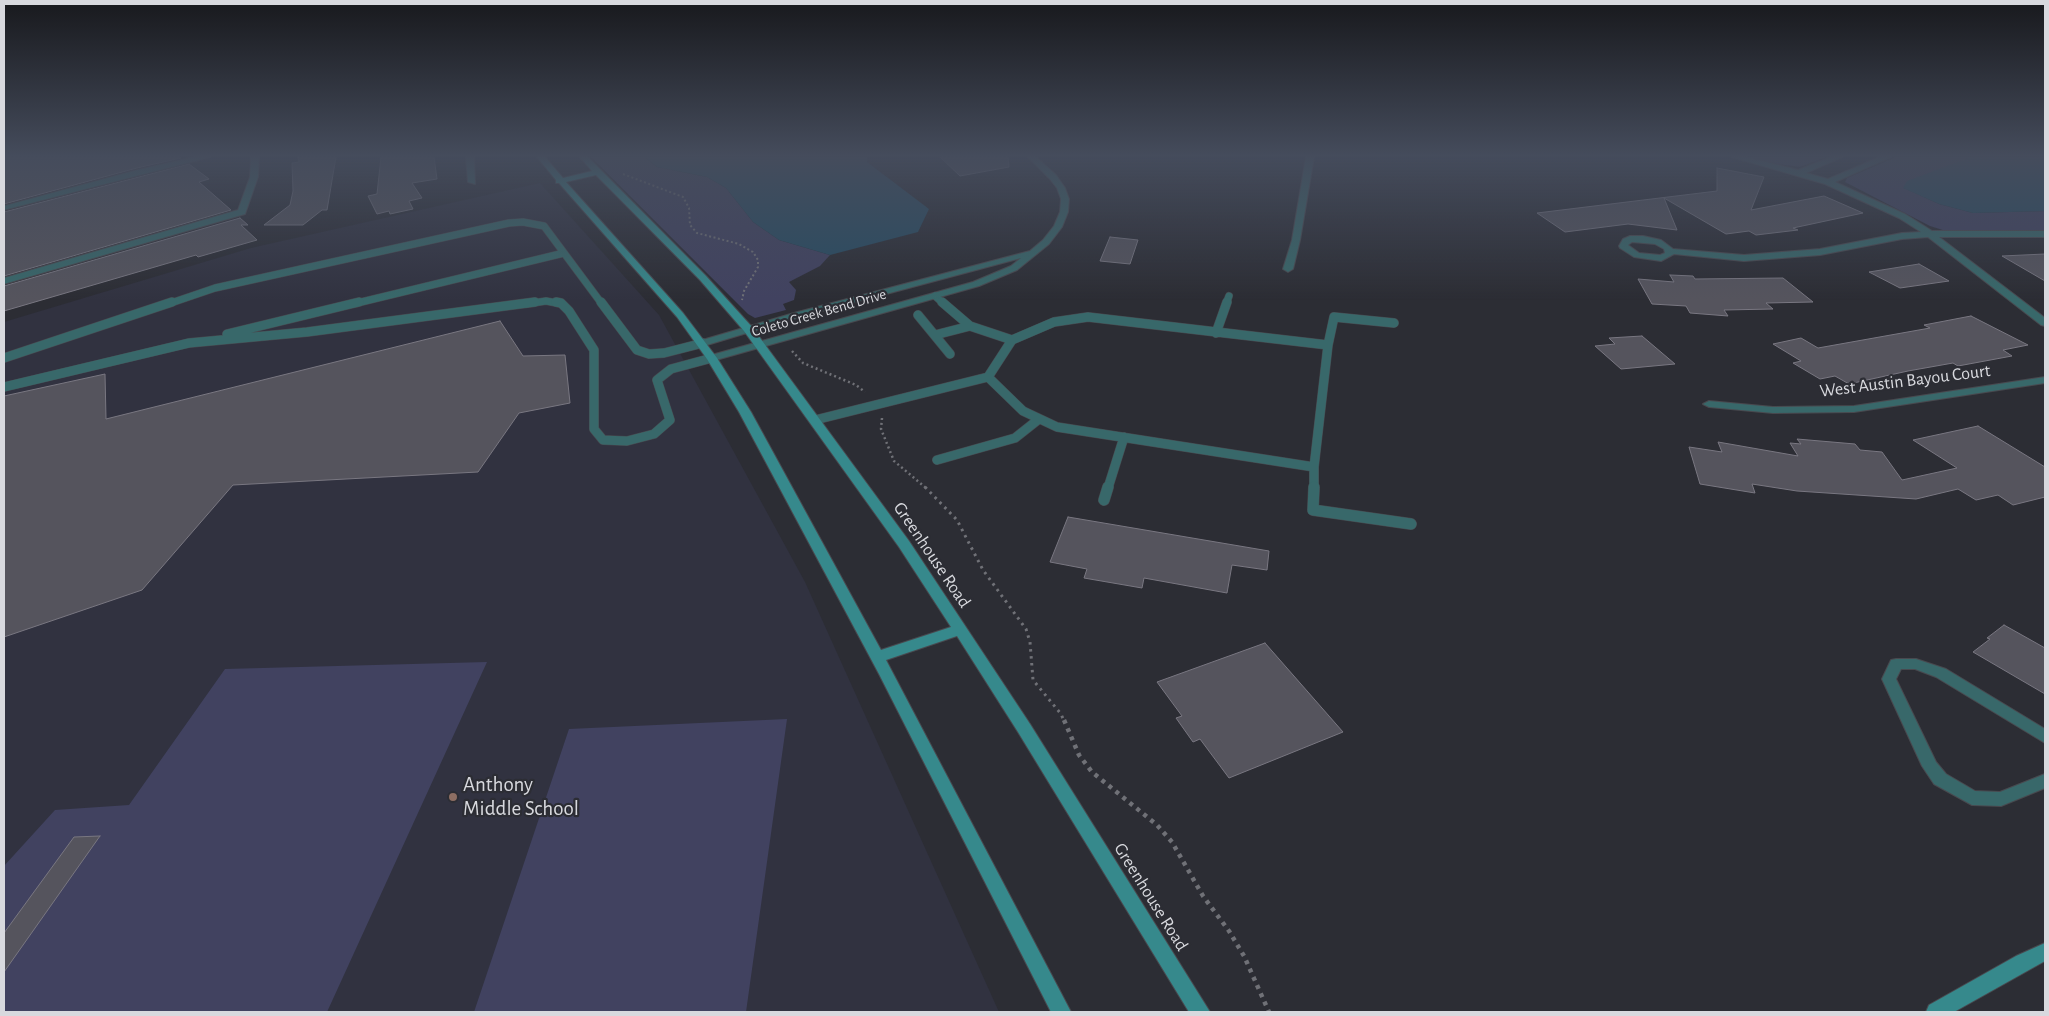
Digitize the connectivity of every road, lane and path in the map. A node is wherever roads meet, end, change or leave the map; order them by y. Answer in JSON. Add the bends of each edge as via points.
{"nodes":[{"id":1,"x":18,"y":204,"type":"edge"},
{"id":2,"x":245,"y":204,"type":"edge"},
{"id":3,"x":580,"y":204,"type":"edge"},
{"id":4,"x":629,"y":204,"type":"edge"},
{"id":5,"x":687,"y":204,"type":"edge"},
{"id":6,"x":1065,"y":204,"type":"edge"},
{"id":7,"x":1302,"y":204,"type":"edge"},
{"id":8,"x":1877,"y":204,"type":"edge"},
{"id":9,"x":4,"y":208,"type":"edge"},
{"id":10,"x":1930,"y":234,"type":"junction"},
{"id":11,"x":2045,"y":234,"type":"edge"},
{"id":12,"x":1670,"y":251,"type":"dead end"},
{"id":13,"x":1031,"y":252,"type":"junction"},
{"id":14,"x":564,"y":253,"type":"junction"},
{"id":15,"x":1288,"y":269,"type":"dead end"},
{"id":16,"x":4,"y":281,"type":"edge"},
{"id":17,"x":920,"y":282,"type":"junction"},
{"id":18,"x":935,"y":296,"type":"junction"},
{"id":19,"x":1230,"y":296,"type":"dead end"},
{"id":20,"x":918,"y":315,"type":"dead end"},
{"id":21,"x":1394,"y":323,"type":"dead end"},
{"id":22,"x":2045,"y":323,"type":"edge"},
{"id":23,"x":766,"y":324,"type":"junction"},
{"id":24,"x":970,"y":326,"type":"junction"},
{"id":25,"x":748,"y":329,"type":"junction"},
{"id":26,"x":1216,"y":333,"type":"junction"},
{"id":27,"x":934,"y":335,"type":"junction"},
{"id":28,"x":785,"y":338,"type":"junction"},
{"id":29,"x":1012,"y":340,"type":"junction"},
{"id":30,"x":189,"y":343,"type":"junction"},
{"id":31,"x":702,"y":343,"type":"junction"},
{"id":32,"x":760,"y":345,"type":"junction"},
{"id":33,"x":1328,"y":345,"type":"junction"},
{"id":34,"x":950,"y":354,"type":"dead end"},
{"id":35,"x":4,"y":358,"type":"edge"},
{"id":36,"x":712,"y":358,"type":"junction"},
{"id":37,"x":988,"y":377,"type":"junction"},
{"id":38,"x":2045,"y":380,"type":"edge"},
{"id":39,"x":4,"y":387,"type":"edge"},
{"id":40,"x":1709,"y":404,"type":"dead end"},
{"id":41,"x":874,"y":405,"type":"junction"},
{"id":42,"x":1039,"y":419,"type":"junction"},
{"id":43,"x":815,"y":420,"type":"junction"},
{"id":44,"x":1124,"y":437,"type":"junction"},
{"id":45,"x":937,"y":460,"type":"dead end"},
{"id":46,"x":1314,"y":467,"type":"junction"},
{"id":47,"x":1104,"y":500,"type":"dead end"},
{"id":48,"x":1411,"y":524,"type":"dead end"},
{"id":49,"x":959,"y":630,"type":"junction"},
{"id":50,"x":877,"y":657,"type":"junction"},
{"id":51,"x":2045,"y":737,"type":"edge"},
{"id":52,"x":2045,"y":781,"type":"edge"},
{"id":53,"x":2045,"y":952,"type":"edge"},
{"id":54,"x":1061,"y":1012,"type":"edge"},
{"id":55,"x":1200,"y":1012,"type":"edge"},
{"id":56,"x":1269,"y":1012,"type":"edge"},
{"id":57,"x":1936,"y":1012,"type":"edge"}],
"edges":[{"from":1,"to":9,"type":"street"},
{"from":2,"to":16,"type":"street","via":[[242,212]]},
{"from":3,"to":31,"type":"main road"},
{"from":4,"to":25,"type":"main road","name":"Greenhouse Road","via":[[703,278]]},
{"from":5,"to":23,"type":"path","via":[[690,225],[697,233],[739,244],[753,252],[758,267],[742,301]]},
{"from":6,"to":13,"type":"street","name":"Coleto Creek Bend Drive","via":[[1058,227],[1046,242]]},
{"from":7,"to":15,"type":"street"},
{"from":8,"to":10,"type":"street"},
{"from":10,"to":11,"type":"street"},
{"from":10,"to":12,"type":"street","via":[[1902,236],[1820,252],[1744,258]]},
{"from":10,"to":22,"type":"street"},
{"from":13,"to":17,"type":"street","name":"Coleto Creek Bend Drive"},
{"from":13,"to":18,"type":"street","name":"Coleto Creek Bend Drive","via":[[1014,268]]},
{"from":14,"to":30,"type":"lane"},
{"from":14,"to":31,"type":"lane","via":[[637,350],[649,354],[664,353]]},
{"from":14,"to":35,"type":"lane","via":[[544,226],[529,222],[509,223],[216,288]]},
{"from":17,"to":18,"type":"street"},
{"from":17,"to":23,"type":"street","name":"Coleto Creek Bend Drive"},
{"from":18,"to":24,"type":"lane"},
{"from":18,"to":28,"type":"street","name":"Coleto Creek Bend Drive"},
{"from":19,"to":26,"type":"lane"},
{"from":20,"to":27,"type":"lane"},
{"from":21,"to":33,"type":"lane","via":[[1334,317]]},
{"from":23,"to":25,"type":"street","name":"Coleto Creek Bend Drive"},
{"from":24,"to":27,"type":"lane"},
{"from":24,"to":29,"type":"lane"},
{"from":25,"to":31,"type":"street","name":"Coleto Creek Bend Drive"},
{"from":25,"to":32,"type":"main road","name":"Greenhouse Road"},
{"from":26,"to":29,"type":"lane","via":[[1088,317],[1054,322]]},
{"from":26,"to":33,"type":"lane"},
{"from":27,"to":34,"type":"lane"},
{"from":28,"to":32,"type":"street","name":"Coleto Creek Bend Drive"},
{"from":28,"to":41,"type":"path","via":[[803,363],[856,385]]},
{"from":29,"to":37,"type":"lane"},
{"from":30,"to":36,"type":"lane","via":[[307,332],[529,302],[561,303],[569,310],[594,350],[594,429],[603,440],[627,441],[654,434],[670,420],[658,380],[672,369]]},
{"from":30,"to":39,"type":"lane"},
{"from":31,"to":36,"type":"main road"},
{"from":32,"to":36,"type":"street","name":"Coleto Creek Bend Drive"},
{"from":32,"to":43,"type":"main road","name":"Greenhouse Road"},
{"from":33,"to":46,"type":"lane"},
{"from":36,"to":50,"type":"main road","via":[[745,412]]},
{"from":37,"to":41,"type":"lane"},
{"from":37,"to":42,"type":"lane","via":[[1022,411]]},
{"from":38,"to":40,"type":"street","name":"West Austin Bayou Court","via":[[1846,409],[1773,410]]},
{"from":41,"to":43,"type":"lane"},
{"from":41,"to":56,"type":"path","via":[[882,418],[881,429],[894,461],[931,492],[957,520],[983,570],[1026,629],[1033,680],[1060,714],[1079,755],[1092,772],[1158,825],[1172,842],[1203,896],[1244,956]]},
{"from":42,"to":44,"type":"lane","via":[[1057,427]]},
{"from":42,"to":45,"type":"lane","via":[[1015,438]]},
{"from":43,"to":49,"type":"main road","name":"Greenhouse Road","via":[[904,544]]},
{"from":44,"to":46,"type":"lane"},
{"from":44,"to":47,"type":"lane"},
{"from":46,"to":48,"type":"lane","via":[[1313,510]]},
{"from":49,"to":50,"type":"main road"},
{"from":49,"to":55,"type":"main road","name":"Greenhouse Road","via":[[1024,728]]},
{"from":50,"to":54,"type":"main road"},
{"from":51,"to":52,"type":"street","via":[[1941,673],[1916,664],[1896,664],[1889,678],[1930,766],[1940,779],[1972,798],[2001,799]]},
{"from":53,"to":57,"type":"main road"}]}
